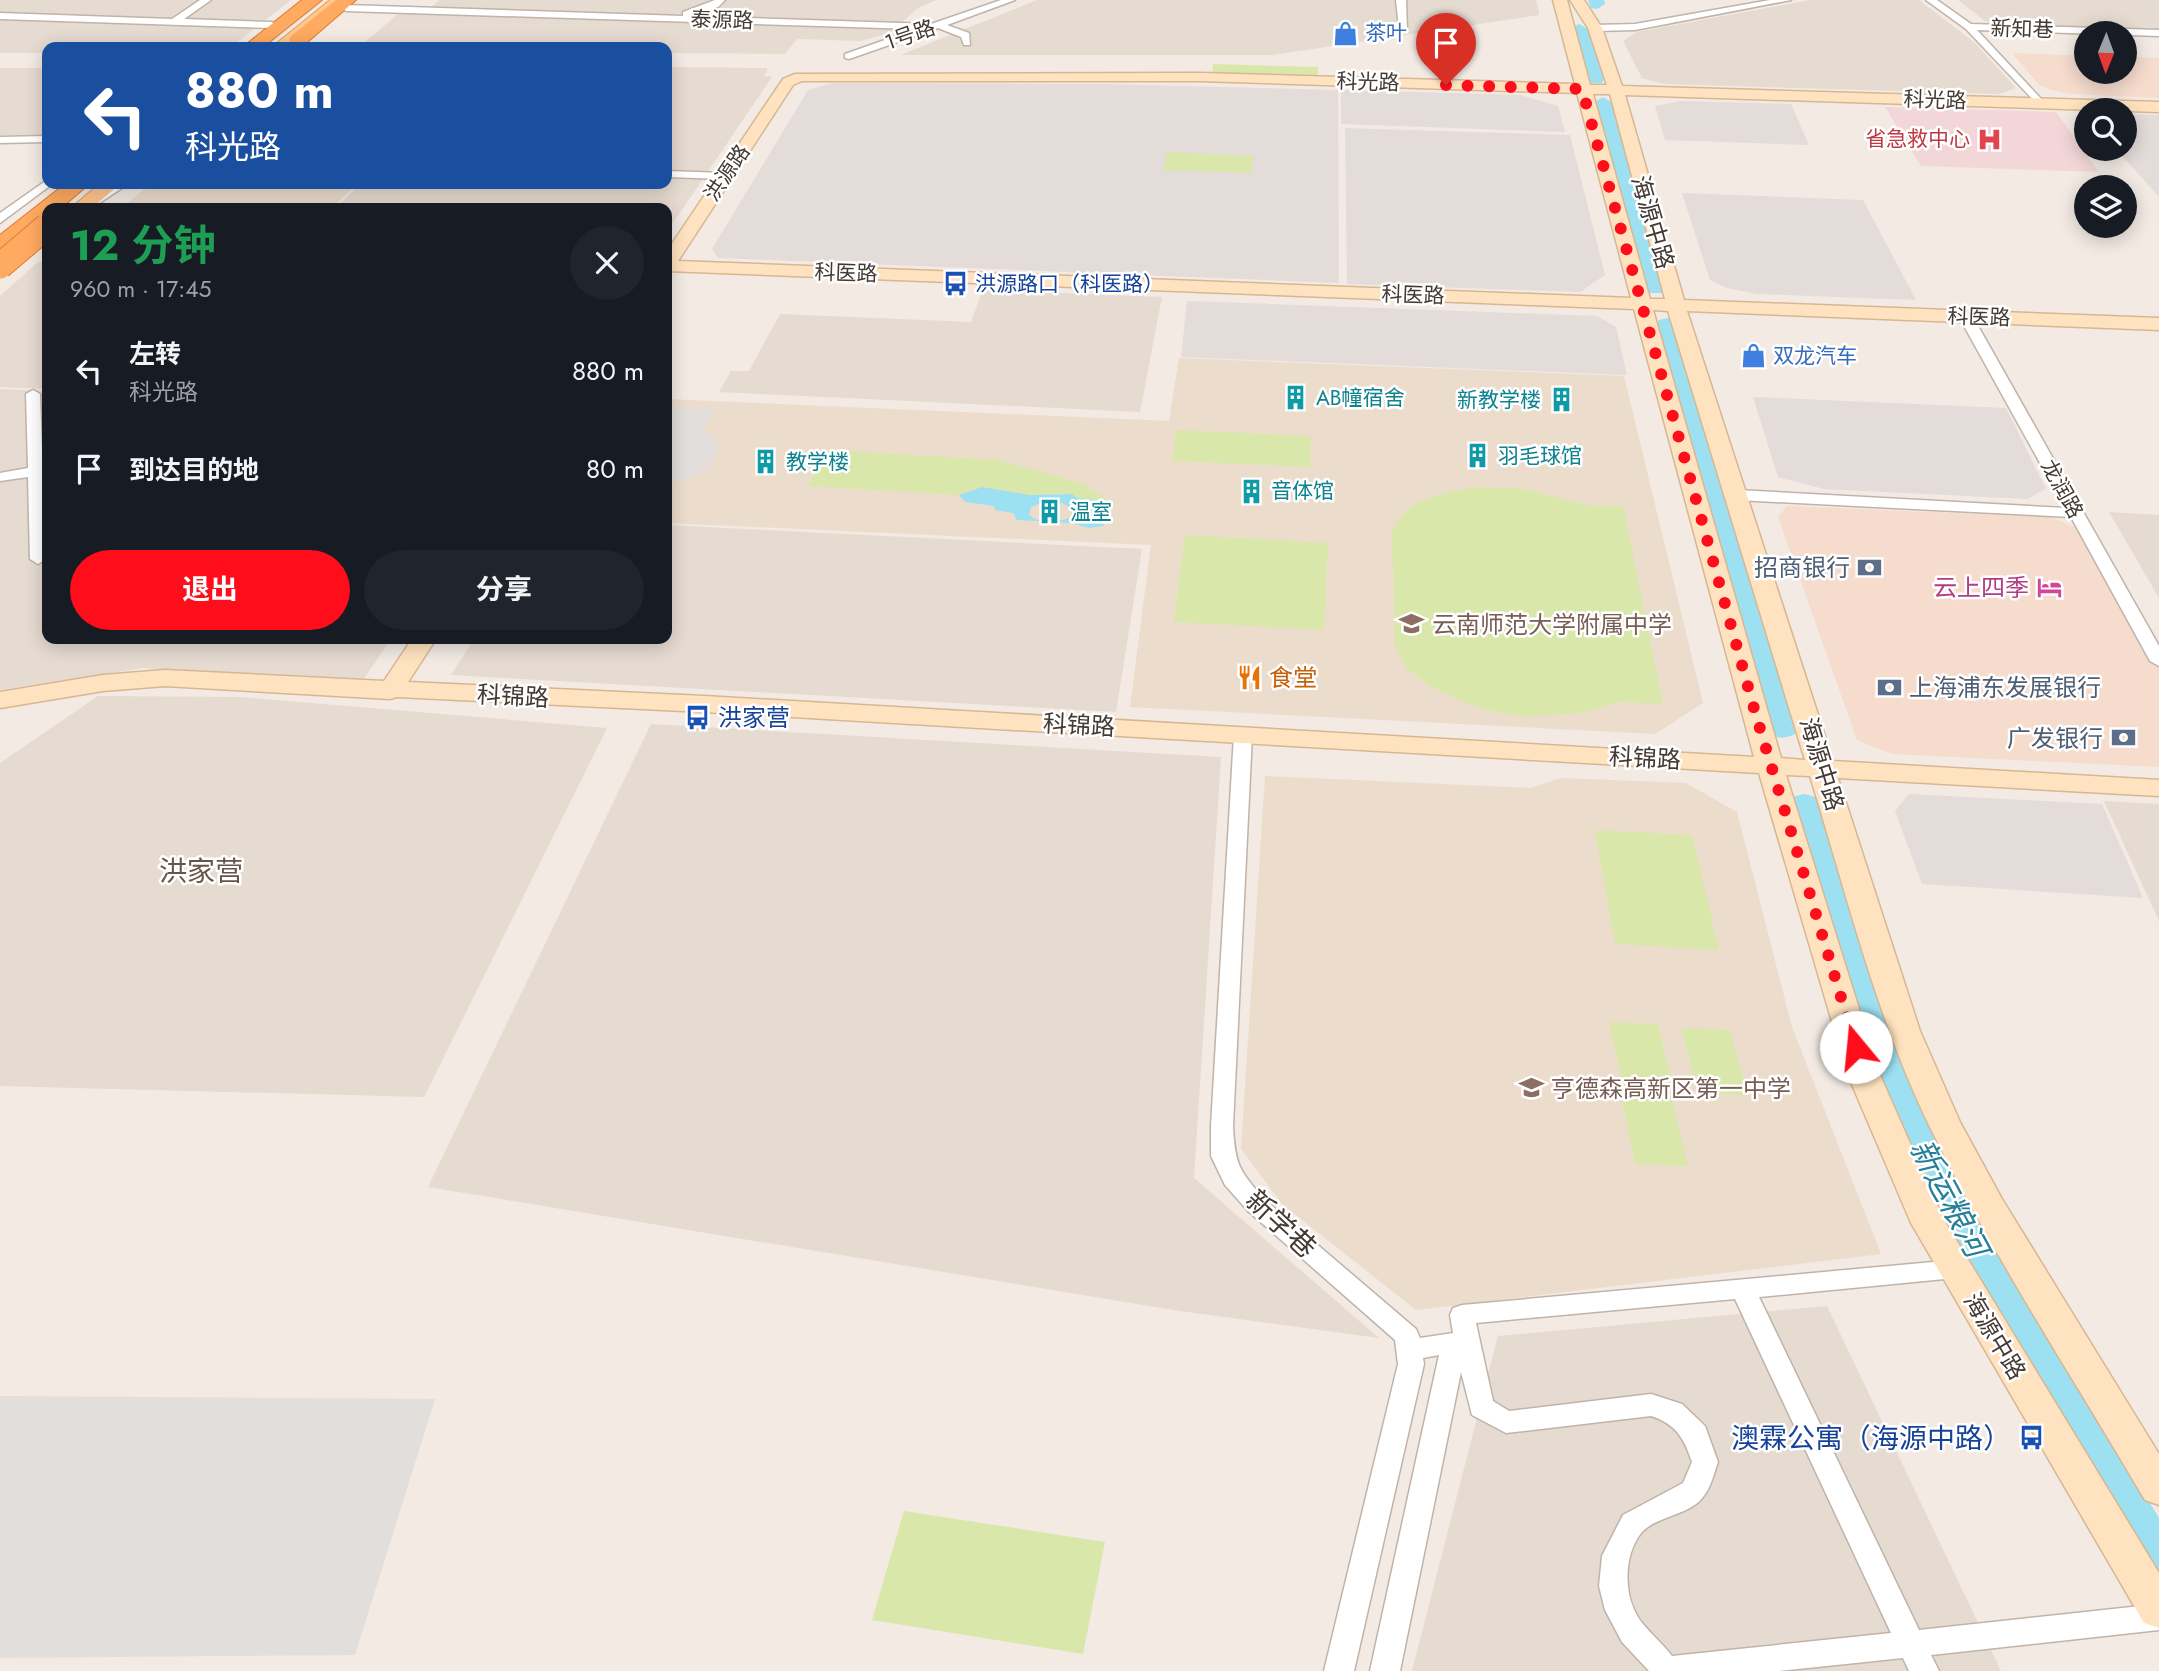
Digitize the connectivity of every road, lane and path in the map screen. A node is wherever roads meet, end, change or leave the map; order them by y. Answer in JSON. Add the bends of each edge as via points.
{"nodes":[{"id":1,"x":206,"y":0,"type":"edge"},
{"id":2,"x":304,"y":0,"type":"edge"},
{"id":3,"x":313,"y":0,"type":"edge"},
{"id":4,"x":356,"y":0,"type":"edge"},
{"id":5,"x":435,"y":0,"type":"edge"},
{"id":6,"x":487,"y":0,"type":"edge"},
{"id":7,"x":720,"y":0,"type":"edge"},
{"id":8,"x":1010,"y":0,"type":"edge"},
{"id":9,"x":1401,"y":0,"type":"edge"},
{"id":10,"x":1560,"y":0,"type":"edge"},
{"id":11,"x":1577,"y":0,"type":"edge"},
{"id":12,"x":1786,"y":0,"type":"edge"},
{"id":13,"x":1931,"y":0,"type":"edge"},
{"id":14,"x":341,"y":2,"type":"edge"},
{"id":15,"x":426,"y":10,"type":"junction"},
{"id":16,"x":475,"y":11,"type":"junction"},
{"id":17,"x":0,"y":16,"type":"edge"},
{"id":18,"x":672,"y":18,"type":"junction"},
{"id":19,"x":175,"y":21,"type":"junction"},
{"id":20,"x":272,"y":25,"type":"junction"},
{"id":21,"x":934,"y":27,"type":"junction"},
{"id":22,"x":1969,"y":27,"type":"junction"},
{"id":23,"x":1404,"y":28,"type":"dead end"},
{"id":24,"x":1595,"y":29,"type":"junction"},
{"id":25,"x":2159,"y":33,"type":"edge"},
{"id":26,"x":250,"y":42,"type":"edge"},
{"id":27,"x":258,"y":42,"type":"edge"},
{"id":28,"x":279,"y":42,"type":"edge"},
{"id":29,"x":287,"y":42,"type":"edge"},
{"id":30,"x":295,"y":42,"type":"edge"},
{"id":31,"x":304,"y":42,"type":"edge"},
{"id":32,"x":967,"y":43,"type":"dead end"},
{"id":33,"x":849,"y":57,"type":"dead end"},
{"id":34,"x":788,"y":82,"type":"joint"},
{"id":35,"x":1582,"y":89,"type":"junction"},
{"id":36,"x":1616,"y":90,"type":"junction"},
{"id":37,"x":2040,"y":104,"type":"junction"},
{"id":38,"x":2159,"y":107,"type":"edge"},
{"id":39,"x":42,"y":139,"type":"edge"},
{"id":40,"x":0,"y":140,"type":"edge"},
{"id":41,"x":672,"y":174,"type":"edge"},
{"id":42,"x":725,"y":176,"type":"junction"},
{"id":43,"x":42,"y":187,"type":"edge"},
{"id":44,"x":51,"y":189,"type":"edge"},
{"id":45,"x":62,"y":189,"type":"edge"},
{"id":46,"x":72,"y":189,"type":"edge"},
{"id":47,"x":94,"y":189,"type":"edge"},
{"id":48,"x":105,"y":189,"type":"edge"},
{"id":49,"x":114,"y":189,"type":"edge"},
{"id":50,"x":44,"y":203,"type":"edge"},
{"id":51,"x":54,"y":203,"type":"edge"},
{"id":52,"x":75,"y":203,"type":"edge"},
{"id":53,"x":88,"y":203,"type":"edge"},
{"id":54,"x":90,"y":203,"type":"edge"},
{"id":55,"x":42,"y":204,"type":"edge"},
{"id":56,"x":42,"y":213,"type":"edge"},
{"id":57,"x":0,"y":219,"type":"edge"},
{"id":58,"x":0,"y":228,"type":"edge"},
{"id":59,"x":42,"y":230,"type":"edge"},
{"id":60,"x":0,"y":237,"type":"edge"},
{"id":61,"x":42,"y":242,"type":"edge"},
{"id":62,"x":42,"y":243,"type":"edge"},
{"id":63,"x":0,"y":246,"type":"edge"},
{"id":64,"x":0,"y":253,"type":"edge"},
{"id":65,"x":672,"y":257,"type":"edge"},
{"id":66,"x":672,"y":265,"type":"edge"},
{"id":67,"x":0,"y":266,"type":"edge"},
{"id":68,"x":0,"y":277,"type":"edge"},
{"id":69,"x":1642,"y":304,"type":"junction"},
{"id":70,"x":1676,"y":306,"type":"junction"},
{"id":71,"x":1966,"y":317,"type":"junction"},
{"id":72,"x":2159,"y":324,"type":"edge"},
{"id":73,"x":33,"y":394,"type":"dead end"},
{"id":74,"x":36,"y":471,"type":"junction"},
{"id":75,"x":0,"y":477,"type":"edge"},
{"id":76,"x":1737,"y":495,"type":"junction"},
{"id":77,"x":2075,"y":513,"type":"junction"},
{"id":78,"x":38,"y":559,"type":"dead end"},
{"id":79,"x":421,"y":644,"type":"edge"},
{"id":80,"x":2159,"y":661,"type":"edge"},
{"id":81,"x":390,"y":691,"type":"junction"},
{"id":82,"x":0,"y":700,"type":"edge"},
{"id":83,"x":1242,"y":735,"type":"junction"},
{"id":84,"x":1770,"y":766,"type":"junction"},
{"id":85,"x":1823,"y":768,"type":"junction"},
{"id":86,"x":2159,"y":788,"type":"edge"},
{"id":87,"x":1955,"y":1269,"type":"junction"},
{"id":88,"x":1743,"y":1289,"type":"junction"},
{"id":89,"x":1460,"y":1342,"type":"junction"},
{"id":90,"x":1411,"y":1350,"type":"junction"},
{"id":91,"x":2159,"y":1488,"type":"edge"},
{"id":92,"x":2159,"y":1609,"type":"edge"},
{"id":93,"x":2159,"y":1617,"type":"edge"},
{"id":94,"x":1911,"y":1644,"type":"junction"},
{"id":95,"x":1666,"y":1670,"type":"edge"},
{"id":96,"x":1339,"y":1671,"type":"edge"},
{"id":97,"x":1385,"y":1671,"type":"edge"},
{"id":98,"x":1924,"y":1671,"type":"edge"}],
"edges":[{"from":1,"to":19,"type":"street"},
{"from":2,"to":20,"type":"main road"},
{"from":3,"to":27,"type":"highway"},
{"from":4,"to":14,"type":"street"},
{"from":5,"to":15,"type":"street"},
{"from":6,"to":16,"type":"street"},
{"from":7,"to":18,"type":"street"},
{"from":8,"to":21,"type":"street","name":"1号路"},
{"from":9,"to":23,"type":"street"},
{"from":10,"to":35,"type":"street","name":"海源中路"},
{"from":11,"to":24,"type":"street","name":"海源中路"},
{"from":12,"to":24,"type":"street","via":[[1635,27]]},
{"from":13,"to":22,"type":"street"},
{"from":14,"to":15,"type":"street","name":"泰源路"},
{"from":14,"to":28,"type":"highway"},
{"from":14,"to":29,"type":"main road"},
{"from":14,"to":30,"type":"highway"},
{"from":14,"to":31,"type":"street"},
{"from":15,"to":16,"type":"street","name":"泰源路"},
{"from":16,"to":18,"type":"street","name":"泰源路"},
{"from":17,"to":19,"type":"street"},
{"from":18,"to":21,"type":"street","name":"泰源路"},
{"from":19,"to":20,"type":"street"},
{"from":20,"to":26,"type":"main road"},
{"from":21,"to":32,"type":"street","via":[[962,32]]},
{"from":21,"to":33,"type":"street","name":"1号路"},
{"from":22,"to":25,"type":"street","name":"新知巷"},
{"from":22,"to":37,"type":"street"},
{"from":24,"to":36,"type":"street","name":"海源中路"},
{"from":34,"to":35,"type":"street","name":"科光路","via":[[818,75],[1200,77]]},
{"from":34,"to":42,"type":"street","name":"洪源路"},
{"from":35,"to":36,"type":"street","name":"科光路"},
{"from":35,"to":69,"type":"street","name":"海源中路"},
{"from":36,"to":37,"type":"street","name":"科光路"},
{"from":36,"to":70,"type":"street","name":"海源中路"},
{"from":37,"to":38,"type":"street","name":"科光路"},
{"from":39,"to":40,"type":"street"},
{"from":41,"to":42,"type":"street"},
{"from":42,"to":65,"type":"street","name":"洪源路"},
{"from":43,"to":57,"type":"street"},
{"from":44,"to":58,"type":"highway"},
{"from":45,"to":50,"type":"main road"},
{"from":46,"to":51,"type":"highway"},
{"from":47,"to":52,"type":"highway"},
{"from":48,"to":53,"type":"main road"},
{"from":49,"to":54,"type":"street"},
{"from":55,"to":60,"type":"main road"},
{"from":56,"to":63,"type":"highway"},
{"from":59,"to":67,"type":"highway","bridge":true},
{"from":61,"to":64,"type":"street"},
{"from":62,"to":68,"type":"main road"},
{"from":66,"to":69,"type":"street","name":"科医路"},
{"from":69,"to":70,"type":"street","name":"科医路"},
{"from":69,"to":84,"type":"street","name":"海源中路"},
{"from":70,"to":71,"type":"street","name":"科医路"},
{"from":70,"to":76,"type":"street","name":"海源中路"},
{"from":71,"to":72,"type":"street","name":"科医路"},
{"from":71,"to":77,"type":"street","name":"龙润路"},
{"from":73,"to":74,"type":"street"},
{"from":74,"to":75,"type":"street"},
{"from":74,"to":78,"type":"street"},
{"from":76,"to":77,"type":"street"},
{"from":76,"to":85,"type":"street","name":"海源中路"},
{"from":77,"to":80,"type":"street","name":"龙润路"},
{"from":79,"to":81,"type":"street"},
{"from":81,"to":82,"type":"street","name":"科锦路","via":[[165,678]]},
{"from":81,"to":83,"type":"street","name":"科锦路"},
{"from":83,"to":84,"type":"street","name":"科锦路"},
{"from":83,"to":90,"type":"street","name":"新学巷","via":[[1223,1156],[1233,1179],[1256,1205],[1407,1336]]},
{"from":84,"to":85,"type":"street","name":"科锦路"},
{"from":84,"to":87,"type":"street","name":"海源中路","via":[[1863,1073],[1928,1223]]},
{"from":85,"to":86,"type":"street","name":"科锦路"},
{"from":85,"to":91,"type":"street","name":"海源中路","via":[[1904,1031],[1944,1122],[1989,1206]]},
{"from":87,"to":88,"type":"street"},
{"from":87,"to":92,"type":"street","name":"海源中路"},
{"from":88,"to":89,"type":"street","via":[[1462,1315]]},
{"from":88,"to":94,"type":"street"},
{"from":89,"to":90,"type":"street"},
{"from":89,"to":95,"type":"street","via":[[1481,1407],[1506,1422],[1651,1405],[1673,1412],[1696,1434],[1705,1462],[1693,1491],[1633,1523],[1616,1556],[1613,1586],[1619,1610],[1632,1633]]},
{"from":89,"to":97,"type":"street"},
{"from":90,"to":96,"type":"street"},
{"from":93,"to":94,"type":"street"},
{"from":94,"to":95,"type":"street"},
{"from":94,"to":98,"type":"street"}]}
